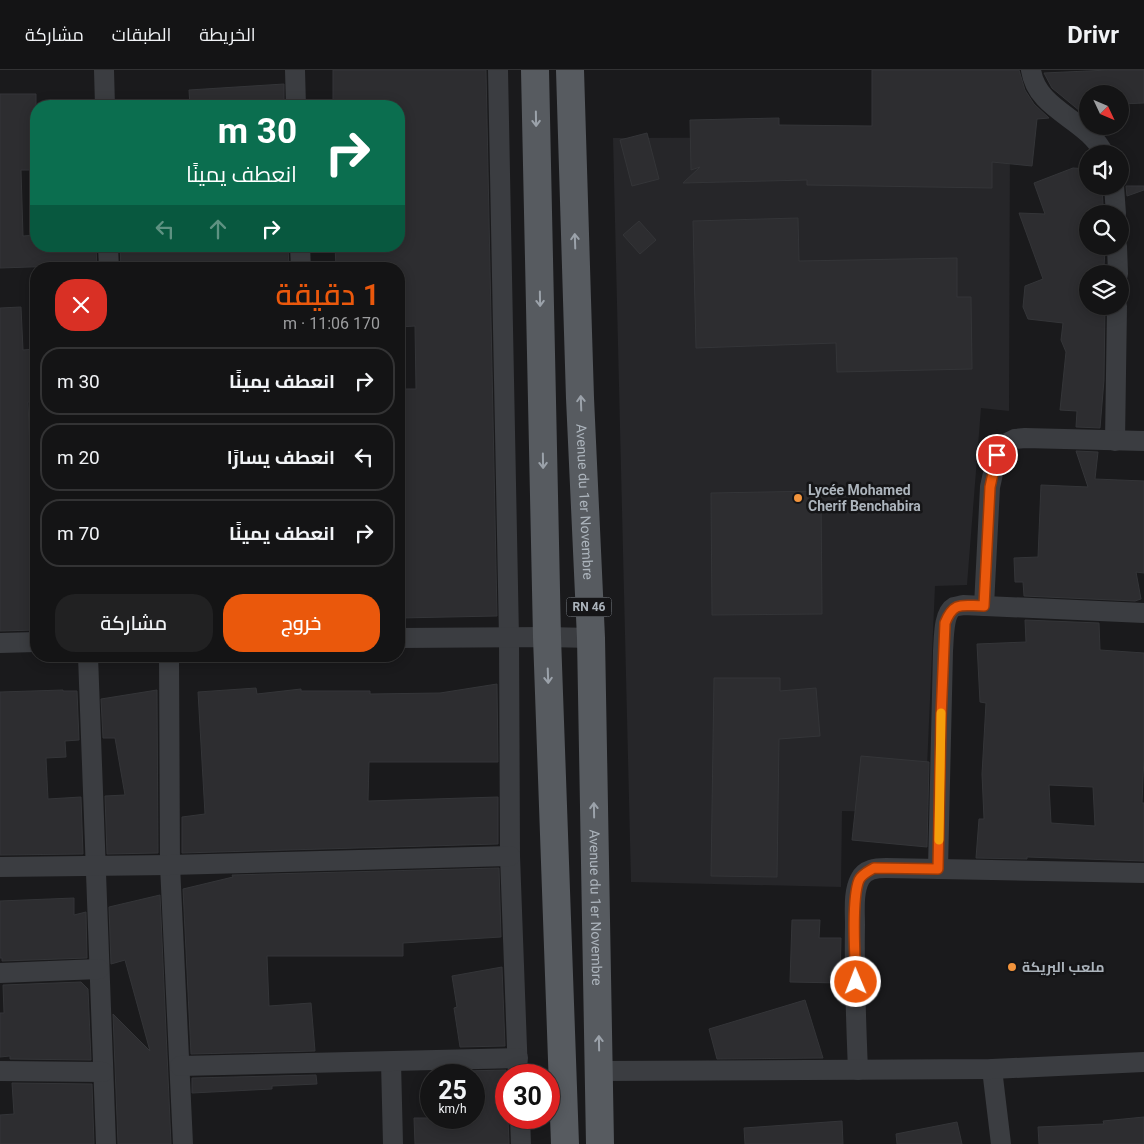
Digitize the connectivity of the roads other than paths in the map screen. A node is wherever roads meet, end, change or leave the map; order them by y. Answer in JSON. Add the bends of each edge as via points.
{"nodes":[{"id":1,"x":104,"y":70,"type":"edge"},
{"id":2,"x":295,"y":70,"type":"edge"},
{"id":3,"x":498,"y":70,"type":"edge"},
{"id":4,"x":536,"y":70,"type":"edge"},
{"id":5,"x":570,"y":70,"type":"edge"},
{"id":6,"x":1030,"y":70,"type":"edge"},
{"id":7,"x":105,"y":100,"type":"edge"},
{"id":8,"x":296,"y":100,"type":"edge"},
{"id":9,"x":1097,"y":145,"type":"edge"},
{"id":10,"x":1118,"y":315,"type":"edge"},
{"id":11,"x":1115,"y":441,"type":"junction"},
{"id":12,"x":1144,"y":441,"type":"edge"},
{"id":13,"x":984,"y":606,"type":"junction"},
{"id":14,"x":1144,"y":612,"type":"edge"},
{"id":15,"x":547,"y":637,"type":"junction"},
{"id":16,"x":405,"y":638,"type":"edge"},
{"id":17,"x":509,"y":638,"type":"junction"},
{"id":18,"x":591,"y":638,"type":"junction"},
{"id":19,"x":30,"y":642,"type":"edge"},
{"id":20,"x":0,"y":644,"type":"edge"},
{"id":21,"x":88,"y":662,"type":"edge"},
{"id":22,"x":169,"y":662,"type":"edge"},
{"id":23,"x":510,"y":856,"type":"junction"},
{"id":24,"x":170,"y":865,"type":"junction"},
{"id":25,"x":95,"y":866,"type":"junction"},
{"id":26,"x":0,"y":867,"type":"edge"},
{"id":27,"x":938,"y":869,"type":"junction"},
{"id":28,"x":1144,"y":873,"type":"edge"},
{"id":29,"x":99,"y":969,"type":"junction"},
{"id":30,"x":0,"y":973,"type":"edge"},
{"id":31,"x":391,"y":1062,"type":"junction"},
{"id":32,"x":1144,"y":1062,"type":"edge"},
{"id":33,"x":518,"y":1064,"type":"edge"},
{"id":34,"x":495,"y":1065,"type":"edge"},
{"id":35,"x":180,"y":1066,"type":"junction"},
{"id":36,"x":992,"y":1069,"type":"junction"},
{"id":37,"x":858,"y":1070,"type":"junction"},
{"id":38,"x":0,"y":1071,"type":"edge"},
{"id":39,"x":600,"y":1071,"type":"junction"},
{"id":40,"x":103,"y":1072,"type":"junction"},
{"id":41,"x":520,"y":1129,"type":"edge"},
{"id":42,"x":106,"y":1144,"type":"edge"},
{"id":43,"x":183,"y":1144,"type":"edge"},
{"id":44,"x":393,"y":1144,"type":"edge"},
{"id":45,"x":521,"y":1144,"type":"edge"},
{"id":46,"x":565,"y":1144,"type":"edge"},
{"id":47,"x":600,"y":1144,"type":"edge"},
{"id":48,"x":1001,"y":1144,"type":"edge"}],
"edges":[{"from":1,"to":7,"type":"street"},
{"from":2,"to":8,"type":"street"},
{"from":3,"to":17,"type":"street"},
{"from":4,"to":15,"type":"main road","number":"RN 46","one_way":true},
{"from":18,"to":5,"type":"main road","name":"Avenue du 1er Novembre","number":"RN 46","one_way":true},
{"from":6,"to":9,"type":"street","via":[[1048,102],[1089,134]]},
{"from":10,"to":11,"type":"street"},
{"from":11,"to":12,"type":"street"},
{"from":11,"to":13,"type":"street","via":[[1025,438],[1006,444],[997,455],[990,487]]},
{"from":13,"to":14,"type":"street"},
{"from":13,"to":27,"type":"street","via":[[953,607],[945,623]]},
{"from":15,"to":17,"type":"street"},
{"from":15,"to":18,"type":"street"},
{"from":15,"to":46,"type":"main road","number":"RN 46","one_way":true},
{"from":16,"to":17,"type":"street"},
{"from":17,"to":23,"type":"street"},
{"from":39,"to":18,"type":"main road","name":"Avenue du 1er Novembre","number":"RN 46","one_way":true},
{"from":19,"to":20,"type":"street"},
{"from":21,"to":25,"type":"street"},
{"from":22,"to":24,"type":"street"},
{"from":23,"to":24,"type":"street"},
{"from":23,"to":33,"type":"street"},
{"from":24,"to":25,"type":"street"},
{"from":24,"to":35,"type":"street"},
{"from":25,"to":26,"type":"street"},
{"from":25,"to":29,"type":"street"},
{"from":27,"to":28,"type":"street"},
{"from":27,"to":37,"type":"street","via":[[874,868],[860,879],[856,895],[855,946]]},
{"from":29,"to":30,"type":"street"},
{"from":29,"to":40,"type":"street"},
{"from":31,"to":34,"type":"street"},
{"from":31,"to":35,"type":"street"},
{"from":31,"to":44,"type":"street"},
{"from":32,"to":36,"type":"street"},
{"from":35,"to":43,"type":"street"},
{"from":36,"to":37,"type":"street"},
{"from":36,"to":48,"type":"street"},
{"from":37,"to":39,"type":"street"},
{"from":38,"to":40,"type":"street"},
{"from":39,"to":47,"type":"main road","name":"Avenue du 1er Novembre","number":"RN 46"},
{"from":40,"to":42,"type":"street"},
{"from":41,"to":45,"type":"street"}]}
